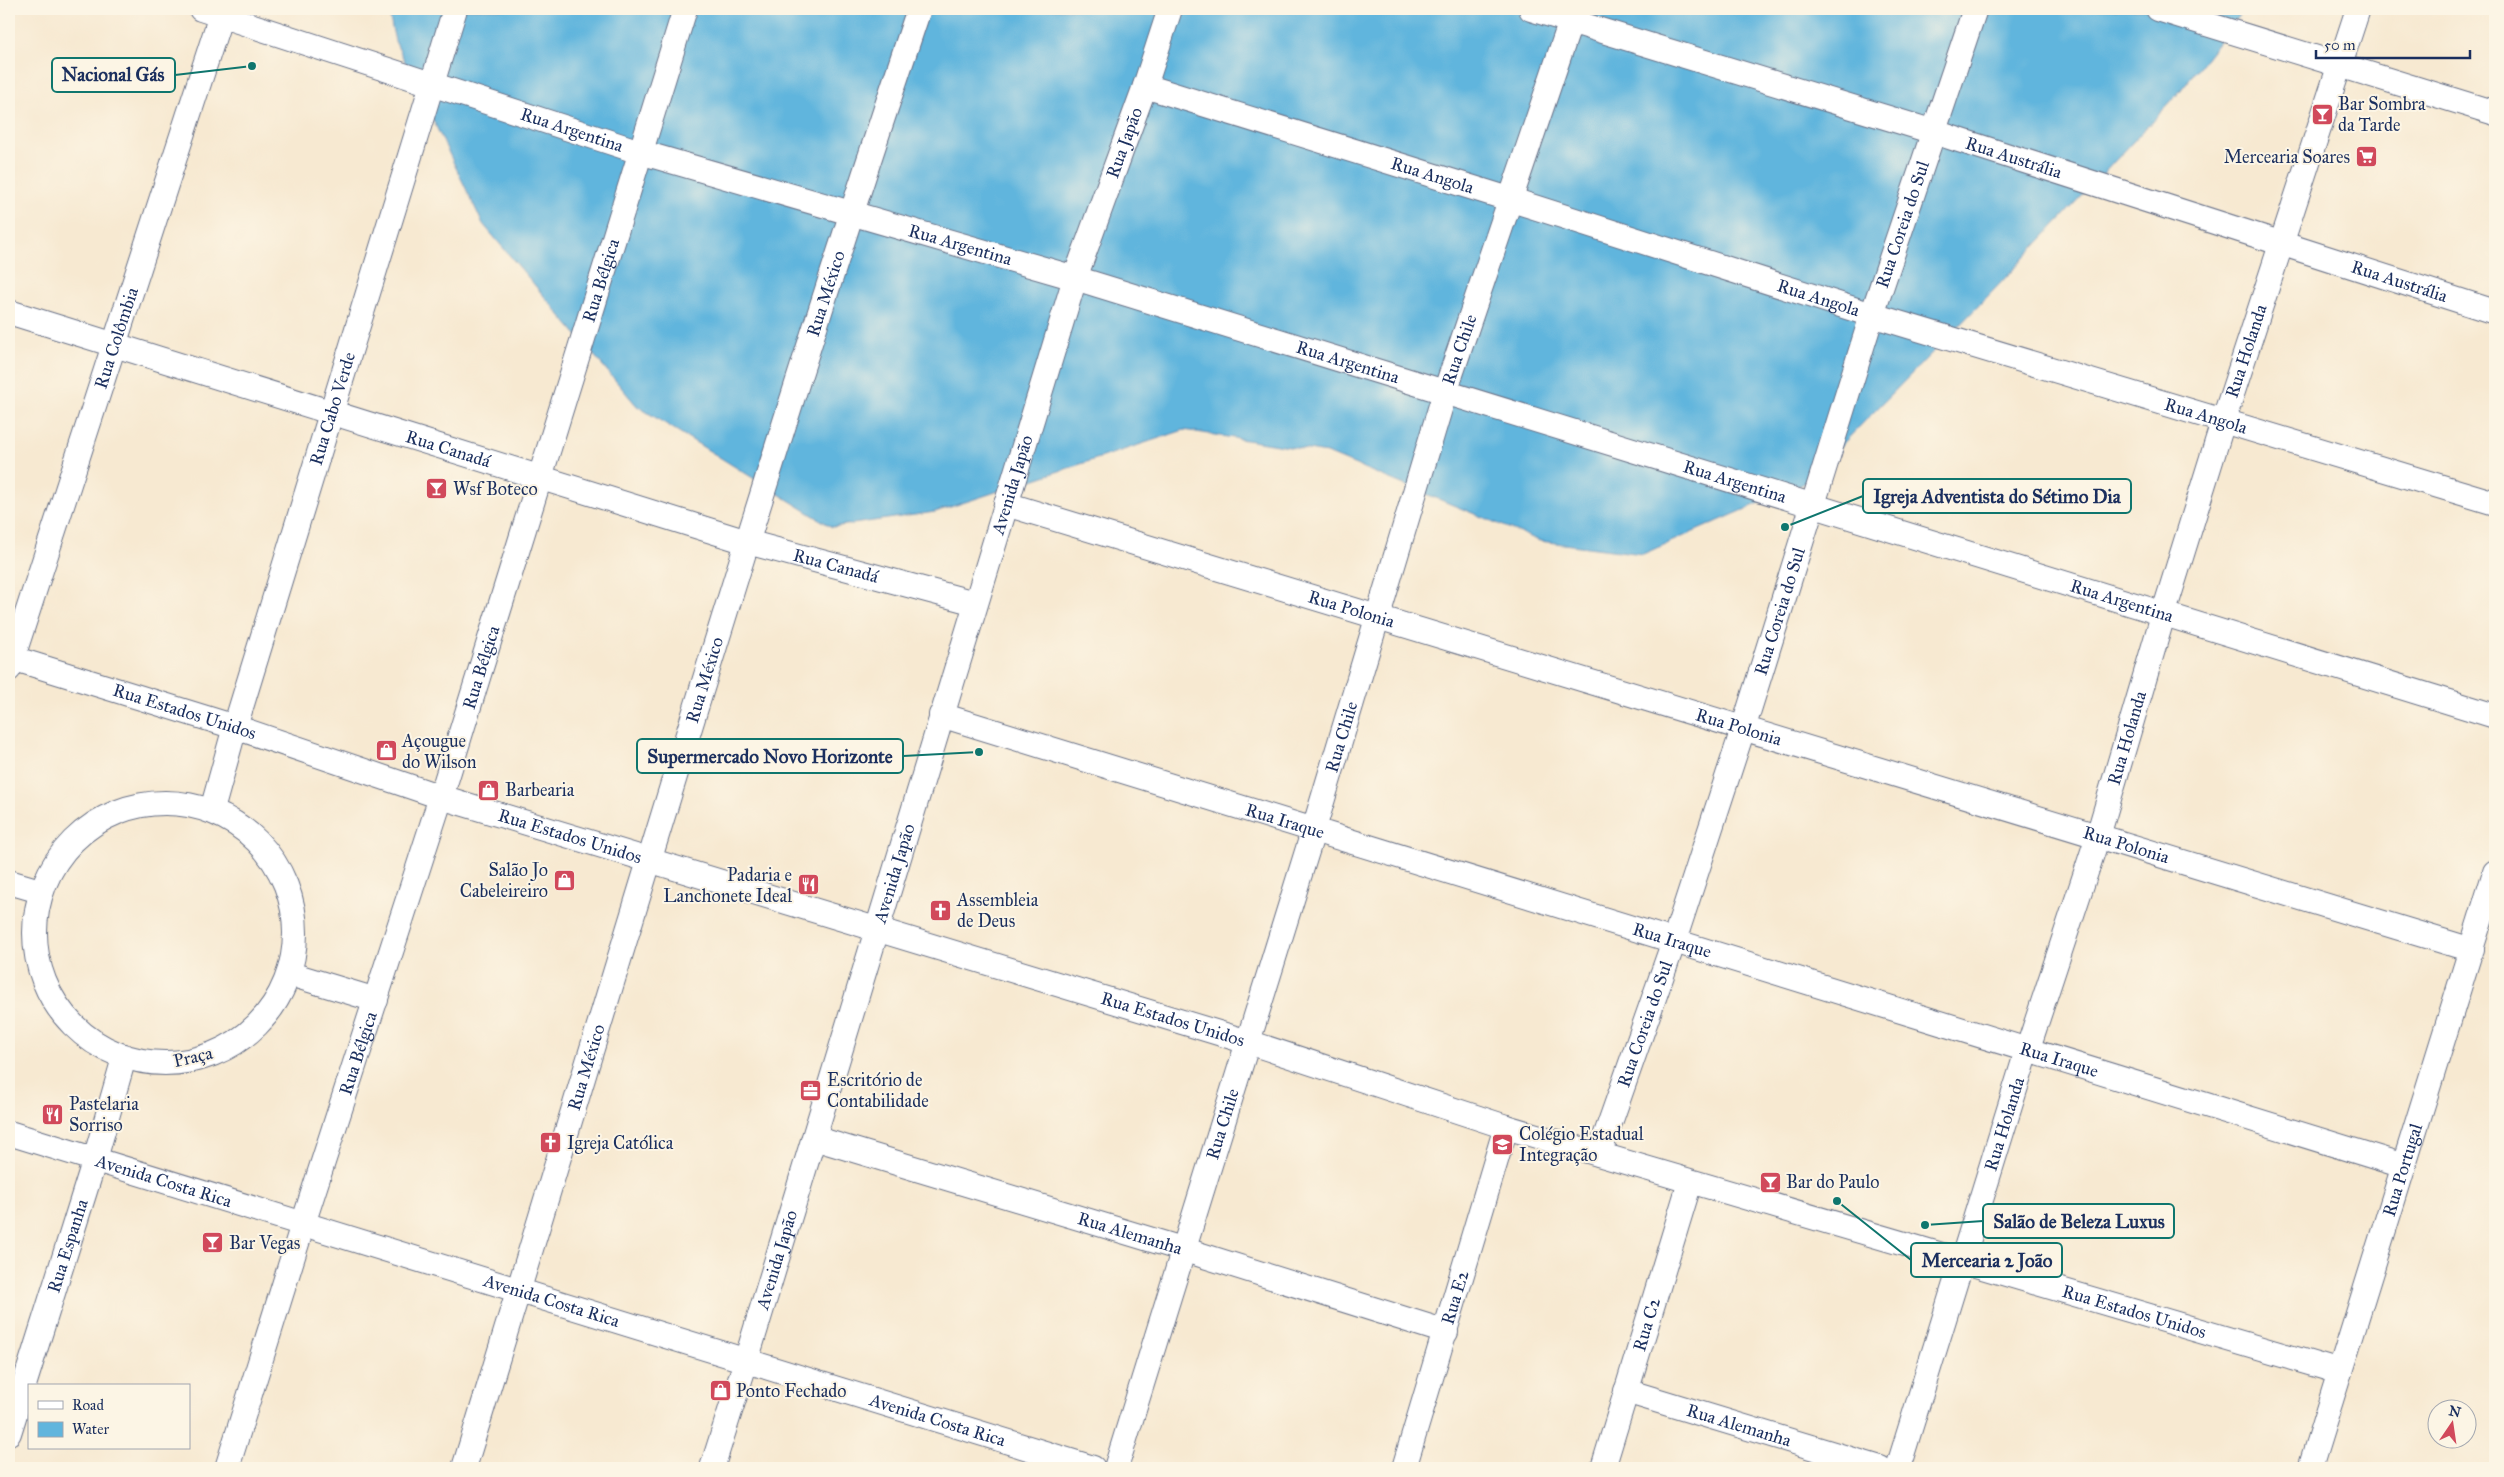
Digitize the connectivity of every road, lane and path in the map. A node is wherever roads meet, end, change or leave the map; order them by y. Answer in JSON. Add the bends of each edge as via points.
{"nodes":[{"id":1,"x":455,"y":9,"type":"edge"},
{"id":2,"x":685,"y":9,"type":"edge"},
{"id":3,"x":919,"y":9,"type":"edge"},
{"id":4,"x":1170,"y":9,"type":"edge"},
{"id":5,"x":1531,"y":9,"type":"edge"},
{"id":6,"x":1975,"y":9,"type":"edge"},
{"id":7,"x":2158,"y":9,"type":"edge"},
{"id":8,"x":2358,"y":9,"type":"edge"},
{"id":9,"x":215,"y":11,"type":"edge"},
{"id":10,"x":1573,"y":15,"type":"edge"},
{"id":11,"x":2340,"y":64,"type":"junction"},
{"id":12,"x":432,"y":85,"type":"junction"},
{"id":13,"x":1145,"y":86,"type":"junction"},
{"id":14,"x":2495,"y":113,"type":"edge"},
{"id":15,"x":1934,"y":132,"type":"junction"},
{"id":16,"x":640,"y":152,"type":"junction"},
{"id":17,"x":1509,"y":199,"type":"junction"},
{"id":18,"x":851,"y":212,"type":"junction"},
{"id":19,"x":2282,"y":242,"type":"junction"},
{"id":20,"x":1075,"y":278,"type":"junction"},
{"id":21,"x":9,"y":312,"type":"edge"},
{"id":22,"x":2495,"y":312,"type":"edge"},
{"id":23,"x":1872,"y":316,"type":"junction"},
{"id":24,"x":116,"y":345,"type":"junction"},
{"id":25,"x":1445,"y":392,"type":"junction"},
{"id":26,"x":332,"y":412,"type":"junction"},
{"id":27,"x":2223,"y":422,"type":"junction"},
{"id":28,"x":539,"y":477,"type":"junction"},
{"id":29,"x":2495,"y":503,"type":"edge"},
{"id":30,"x":1006,"y":504,"type":"junction"},
{"id":31,"x":1812,"y":504,"type":"junction"},
{"id":32,"x":747,"y":542,"type":"junction"},
{"id":33,"x":975,"y":603,"type":"junction"},
{"id":34,"x":2164,"y":612,"type":"junction"},
{"id":35,"x":1376,"y":615,"type":"junction"},
{"id":36,"x":10,"y":661,"type":"edge"},
{"id":37,"x":941,"y":715,"type":"junction"},
{"id":38,"x":2495,"y":716,"type":"edge"},
{"id":39,"x":235,"y":727,"type":"junction"},
{"id":40,"x":1743,"y":729,"type":"junction"},
{"id":41,"x":441,"y":797,"type":"junction"},
{"id":42,"x":212,"y":810,"type":"junction"},
{"id":43,"x":1313,"y":832,"type":"junction"},
{"id":44,"x":2098,"y":836,"type":"junction"},
{"id":45,"x":650,"y":859,"type":"junction"},
{"id":46,"x":2495,"y":872,"type":"edge"},
{"id":47,"x":9,"y":882,"type":"edge"},
{"id":48,"x":40,"y":891,"type":"junction"},
{"id":49,"x":878,"y":928,"type":"junction"},
{"id":50,"x":1674,"y":940,"type":"junction"},
{"id":51,"x":2472,"y":950,"type":"junction"},
{"id":52,"x":290,"y":974,"type":"junction"},
{"id":53,"x":376,"y":1000,"type":"junction"},
{"id":54,"x":1248,"y":1042,"type":"junction"},
{"id":55,"x":2027,"y":1052,"type":"junction"},
{"id":56,"x":124,"y":1058,"type":"junction"},
{"id":57,"x":1506,"y":1127,"type":"junction"},
{"id":58,"x":9,"y":1133,"type":"edge"},
{"id":59,"x":814,"y":1138,"type":"junction"},
{"id":60,"x":1599,"y":1154,"type":"junction"},
{"id":61,"x":95,"y":1159,"type":"junction"},
{"id":62,"x":2404,"y":1166,"type":"junction"},
{"id":63,"x":1690,"y":1182,"type":"junction"},
{"id":64,"x":303,"y":1224,"type":"junction"},
{"id":65,"x":1182,"y":1249,"type":"junction"},
{"id":66,"x":1961,"y":1262,"type":"junction"},
{"id":67,"x":518,"y":1292,"type":"junction"},
{"id":68,"x":1446,"y":1332,"type":"junction"},
{"id":69,"x":746,"y":1361,"type":"junction"},
{"id":70,"x":2340,"y":1372,"type":"junction"},
{"id":71,"x":1626,"y":1391,"type":"junction"},
{"id":72,"x":9,"y":1433,"type":"edge"},
{"id":73,"x":228,"y":1468,"type":"edge"},
{"id":74,"x":464,"y":1468,"type":"edge"},
{"id":75,"x":712,"y":1468,"type":"edge"},
{"id":76,"x":1093,"y":1468,"type":"edge"},
{"id":77,"x":1116,"y":1468,"type":"edge"},
{"id":78,"x":1404,"y":1468,"type":"edge"},
{"id":79,"x":1603,"y":1468,"type":"edge"},
{"id":80,"x":1880,"y":1468,"type":"edge"},
{"id":81,"x":1898,"y":1468,"type":"edge"},
{"id":82,"x":2310,"y":1468,"type":"edge"}],
"edges":[{"from":1,"to":12,"type":"street","name":"Rua Cabo Verde"},
{"from":2,"to":16,"type":"street","name":"Rua Bélgica"},
{"from":3,"to":18,"type":"street","name":"Rua México"},
{"from":4,"to":13,"type":"street","name":"Rua Japão"},
{"from":5,"to":10,"type":"street","name":"Rua Austrália"},
{"from":6,"to":15,"type":"street","name":"Rua Coreia do Sul"},
{"from":7,"to":11,"type":"street"},
{"from":8,"to":11,"type":"street","name":"Rua Holanda"},
{"from":9,"to":12,"type":"street","name":"Rua Argentina"},
{"from":9,"to":24,"type":"street","name":"Rua Colômbia"},
{"from":10,"to":15,"type":"street","name":"Rua Austrália"},
{"from":10,"to":17,"type":"street","name":"Rua Chile"},
{"from":11,"to":14,"type":"street"},
{"from":11,"to":19,"type":"street","name":"Rua Holanda"},
{"from":12,"to":16,"type":"street","name":"Rua Argentina"},
{"from":12,"to":26,"type":"street","name":"Rua Cabo Verde"},
{"from":13,"to":17,"type":"street","name":"Rua Angola"},
{"from":13,"to":20,"type":"street","name":"Rua Japão"},
{"from":15,"to":19,"type":"street","name":"Rua Austrália"},
{"from":15,"to":23,"type":"street","name":"Rua Coreia do Sul"},
{"from":16,"to":18,"type":"street","name":"Rua Argentina"},
{"from":16,"to":28,"type":"street","name":"Rua Bélgica"},
{"from":17,"to":23,"type":"street","name":"Rua Angola"},
{"from":17,"to":25,"type":"street","name":"Rua Chile"},
{"from":18,"to":20,"type":"street","name":"Rua Argentina"},
{"from":18,"to":32,"type":"street","name":"Rua México"},
{"from":19,"to":22,"type":"street","name":"Rua Austrália"},
{"from":19,"to":27,"type":"street","name":"Rua Holanda"},
{"from":20,"to":25,"type":"street","name":"Rua Argentina"},
{"from":20,"to":30,"type":"street","name":"Avenida Japão"},
{"from":21,"to":24,"type":"street","name":"Rua Canadá"},
{"from":23,"to":27,"type":"street","name":"Rua Angola"},
{"from":23,"to":31,"type":"street","name":"Rua Coreia do Sul"},
{"from":24,"to":26,"type":"street","name":"Rua Canadá"},
{"from":24,"to":36,"type":"street","name":"Rua Colômbia"},
{"from":25,"to":31,"type":"street","name":"Rua Argentina"},
{"from":25,"to":35,"type":"street","name":"Rua Chile"},
{"from":26,"to":28,"type":"street","name":"Rua Canadá"},
{"from":26,"to":39,"type":"street","name":"Rua Cabo Verde"},
{"from":27,"to":29,"type":"street","name":"Rua Angola"},
{"from":27,"to":34,"type":"street","name":"Rua Holanda"},
{"from":28,"to":32,"type":"street","name":"Rua Canadá"},
{"from":28,"to":41,"type":"street","name":"Rua Bélgica"},
{"from":30,"to":33,"type":"street","name":"Avenida Japão"},
{"from":30,"to":35,"type":"street","name":"Rua Polonia"},
{"from":31,"to":34,"type":"street","name":"Rua Argentina"},
{"from":31,"to":40,"type":"street","name":"Rua Coreia do Sul"},
{"from":32,"to":33,"type":"street","name":"Rua Canadá"},
{"from":32,"to":45,"type":"street","name":"Rua México"},
{"from":33,"to":37,"type":"street","name":"Avenida Japão"},
{"from":34,"to":38,"type":"street","name":"Rua Argentina"},
{"from":34,"to":44,"type":"street","name":"Rua Holanda"},
{"from":35,"to":40,"type":"street","name":"Rua Polonia"},
{"from":35,"to":43,"type":"street","name":"Rua Chile"},
{"from":36,"to":39,"type":"street","name":"Rua Estados Unidos"},
{"from":37,"to":43,"type":"street","name":"Rua Iraque"},
{"from":37,"to":49,"type":"street","name":"Avenida Japão"},
{"from":39,"to":41,"type":"street","name":"Rua Estados Unidos"},
{"from":39,"to":42,"type":"street","name":"Rua Cabo Verde"},
{"from":40,"to":44,"type":"street","name":"Rua Polonia"},
{"from":40,"to":50,"type":"street","name":"Rua Coreia do Sul"},
{"from":41,"to":45,"type":"street","name":"Rua Estados Unidos"},
{"from":41,"to":53,"type":"street","name":"Rua Bélgica"},
{"from":42,"to":48,"type":"street","name":"Praça","via":[[186,804],[150,803],[116,811],[86,828],[65,849]]},
{"from":42,"to":52,"type":"street","name":"Praça","via":[[246,830],[269,853],[285,881],[294,911],[296,943]]},
{"from":43,"to":50,"type":"street","name":"Rua Iraque"},
{"from":43,"to":54,"type":"street","name":"Rua Chile"},
{"from":44,"to":51,"type":"street","name":"Rua Polonia"},
{"from":44,"to":55,"type":"street","name":"Rua Holanda"},
{"from":45,"to":49,"type":"street","name":"Rua Estados Unidos"},
{"from":45,"to":67,"type":"street","name":"Rua México"},
{"from":46,"to":51,"type":"street","name":"Rua Portugal"},
{"from":47,"to":48,"type":"street"},
{"from":48,"to":56,"type":"street","name":"Praça","via":[[34,922],[36,960],[49,996],[72,1026]]},
{"from":49,"to":54,"type":"street","name":"Rua Estados Unidos"},
{"from":49,"to":59,"type":"street","name":"Avenida Japão"},
{"from":50,"to":55,"type":"street","name":"Rua Iraque"},
{"from":50,"to":60,"type":"street","name":"Rua Coreia do Sul"},
{"from":51,"to":62,"type":"street","name":"Rua Portugal"},
{"from":52,"to":53,"type":"street"},
{"from":52,"to":56,"type":"street","name":"Praça","via":[[266,1015],[231,1046],[202,1059],[170,1064]]},
{"from":53,"to":64,"type":"street","name":"Rua Bélgica"},
{"from":54,"to":57,"type":"street","name":"Rua Estados Unidos"},
{"from":54,"to":65,"type":"street","name":"Rua Chile"},
{"from":55,"to":62,"type":"street","name":"Rua Iraque"},
{"from":55,"to":66,"type":"street","name":"Rua Holanda"},
{"from":56,"to":61,"type":"street","name":"Rua Espanha"},
{"from":57,"to":60,"type":"street","name":"Rua Estados Unidos"},
{"from":57,"to":68,"type":"street","name":"Rua E2"},
{"from":58,"to":61,"type":"street","name":"Avenida Costa Rica"},
{"from":59,"to":65,"type":"street","name":"Rua Alemanha"},
{"from":59,"to":69,"type":"street","name":"Avenida Japão"},
{"from":60,"to":63,"type":"street","name":"Rua Estados Unidos"},
{"from":61,"to":64,"type":"street","name":"Avenida Costa Rica"},
{"from":61,"to":72,"type":"street","name":"Rua Espanha"},
{"from":62,"to":70,"type":"street","name":"Rua Portugal"},
{"from":63,"to":66,"type":"street","name":"Rua Estados Unidos"},
{"from":63,"to":71,"type":"street","name":"Rua C2"},
{"from":64,"to":67,"type":"street","name":"Avenida Costa Rica"},
{"from":64,"to":73,"type":"street","name":"Rua Bélgica"},
{"from":65,"to":68,"type":"street","name":"Rua Alemanha"},
{"from":65,"to":77,"type":"street","name":"Rua Chile"},
{"from":66,"to":70,"type":"street","name":"Rua Estados Unidos"},
{"from":66,"to":81,"type":"street","name":"Rua Holanda"},
{"from":67,"to":69,"type":"street","name":"Avenida Costa Rica"},
{"from":67,"to":74,"type":"street","name":"Rua México"},
{"from":68,"to":78,"type":"street","name":"Rua E2"},
{"from":69,"to":75,"type":"street","name":"Avenida Japão"},
{"from":69,"to":76,"type":"street","name":"Avenida Costa Rica"},
{"from":70,"to":82,"type":"street","name":"Rua Portugal"},
{"from":71,"to":79,"type":"street","name":"Rua C2"},
{"from":71,"to":80,"type":"street","name":"Rua Alemanha"}]}
